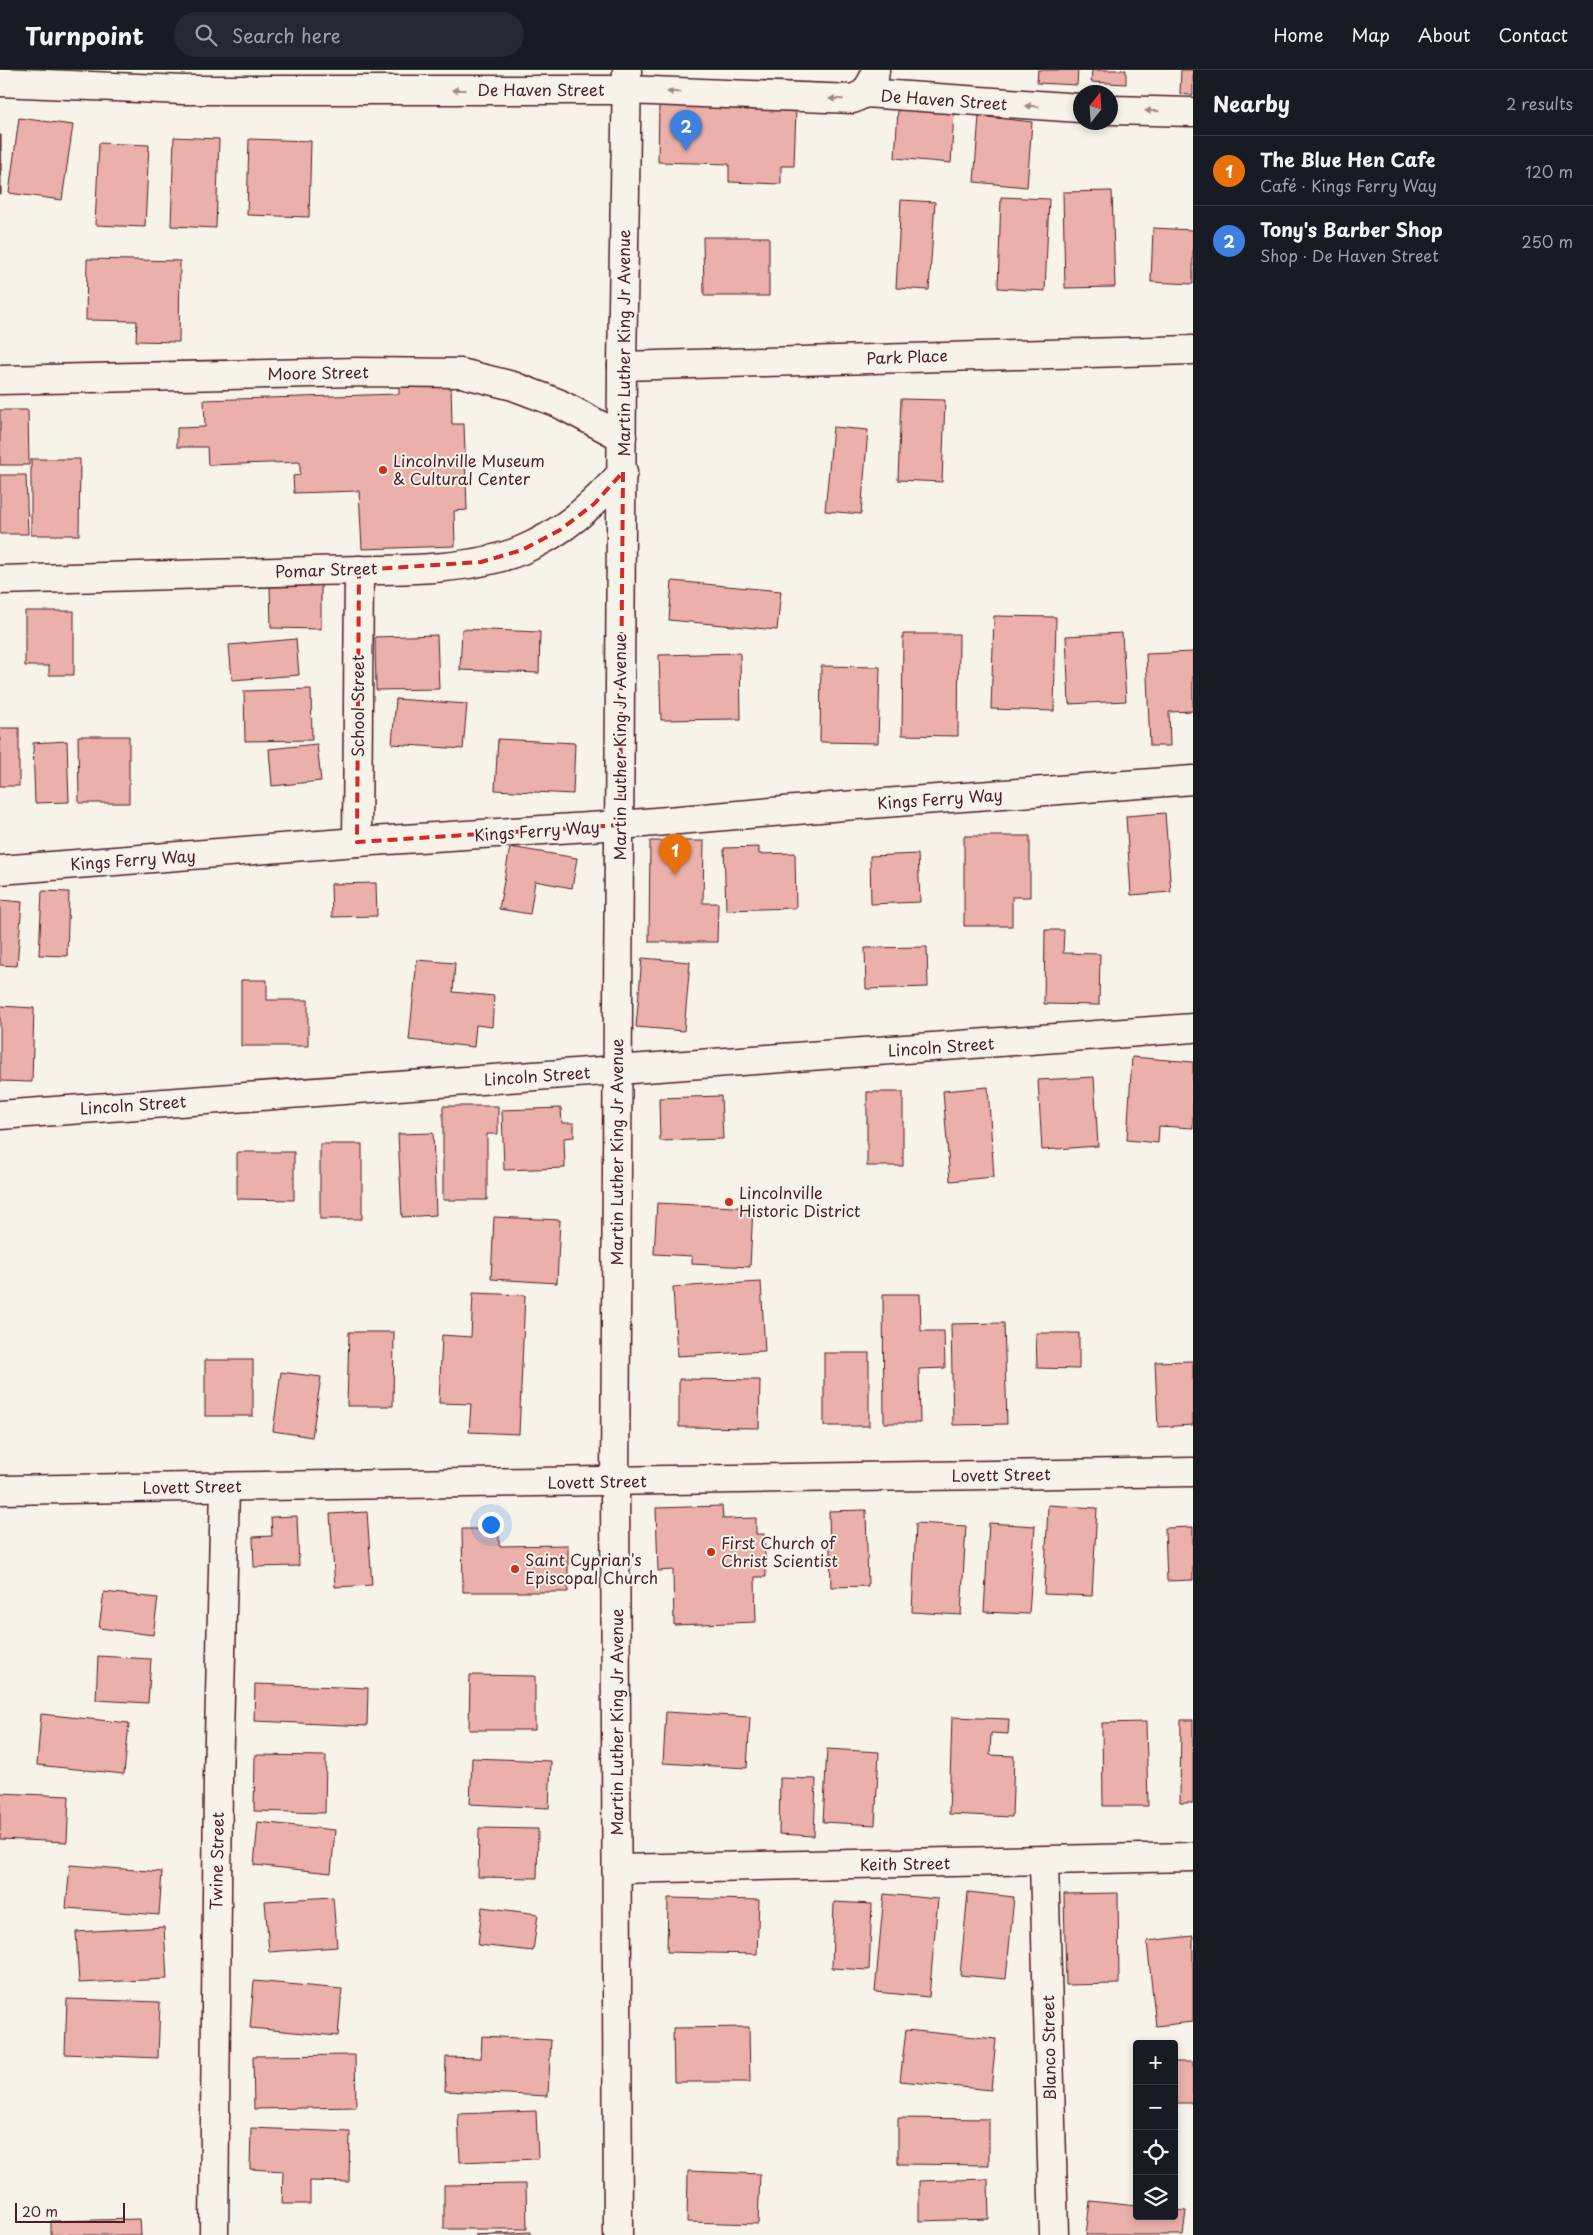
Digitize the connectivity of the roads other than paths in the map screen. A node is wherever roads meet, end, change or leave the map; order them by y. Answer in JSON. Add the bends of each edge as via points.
{"nodes":[{"id":1,"x":147,"y":79,"type":"edge"},
{"id":2,"x":627,"y":80,"type":"edge"},
{"id":3,"x":0,"y":82,"type":"edge"},
{"id":4,"x":870,"y":82,"type":"edge"},
{"id":5,"x":1073,"y":107,"type":"edge"},
{"id":6,"x":1118,"y":110,"type":"edge"},
{"id":7,"x":1193,"y":112,"type":"edge"},
{"id":8,"x":1193,"y":350,"type":"edge"},
{"id":9,"x":622,"y":366,"type":"junction"},
{"id":10,"x":0,"y":380,"type":"edge"},
{"id":11,"x":622,"y":437,"type":"junction"},
{"id":12,"x":623,"y":472,"type":"junction"},
{"id":13,"x":359,"y":570,"type":"junction"},
{"id":14,"x":0,"y":580,"type":"edge"},
{"id":15,"x":1193,"y":780,"type":"edge"},
{"id":16,"x":620,"y":825,"type":"junction"},
{"id":17,"x":357,"y":842,"type":"junction"},
{"id":18,"x":0,"y":870,"type":"edge"},
{"id":19,"x":1193,"y":1028,"type":"edge"},
{"id":20,"x":618,"y":1071,"type":"junction"},
{"id":21,"x":0,"y":1115,"type":"edge"},
{"id":22,"x":1193,"y":1472,"type":"edge"},
{"id":23,"x":616,"y":1481,"type":"junction"},
{"id":24,"x":225,"y":1487,"type":"junction"},
{"id":25,"x":0,"y":1490,"type":"edge"},
{"id":26,"x":1193,"y":1858,"type":"edge"},
{"id":27,"x":1044,"y":1862,"type":"junction"},
{"id":28,"x":617,"y":1869,"type":"junction"},
{"id":29,"x":214,"y":2235,"type":"edge"},
{"id":30,"x":618,"y":2235,"type":"edge"},
{"id":31,"x":1054,"y":2235,"type":"edge"}],
"edges":[{"from":2,"to":1,"type":"street","name":"De Haven Street","one_way":true,"via":[[184,90]]},
{"from":1,"to":3,"type":"street","name":"De Haven Street"},
{"from":4,"to":2,"type":"street","name":"De Haven Street","one_way":true,"via":[[853,99]]},
{"from":2,"to":9,"type":"street","name":"Martin Luther King Jr Avenue"},
{"from":5,"to":4,"type":"street","name":"De Haven Street","one_way":true},
{"from":7,"to":6,"type":"street","one_way":true},
{"from":8,"to":9,"type":"street","name":"Park Place"},
{"from":9,"to":11,"type":"street","name":"Martin Luther King Jr Avenue"},
{"from":10,"to":11,"type":"street","name":"Moore Street","via":[[357,372],[461,374],[513,386],[558,403]]},
{"from":11,"to":12,"type":"street","name":"Martin Luther King Jr Avenue"},
{"from":12,"to":13,"type":"street","name":"Pomar Street","via":[[594,504],[560,530],[522,550],[481,562]]},
{"from":12,"to":16,"type":"street","name":"Martin Luther King Jr Avenue"},
{"from":13,"to":14,"type":"street","name":"Pomar Street"},
{"from":13,"to":17,"type":"street","name":"School Street"},
{"from":15,"to":16,"type":"street","name":"Kings Ferry Way"},
{"from":16,"to":17,"type":"street","name":"Kings Ferry Way"},
{"from":16,"to":20,"type":"street","name":"Martin Luther King Jr Avenue"},
{"from":17,"to":18,"type":"street","name":"Kings Ferry Way"},
{"from":19,"to":20,"type":"street","name":"Lincoln Street"},
{"from":20,"to":21,"type":"street","name":"Lincoln Street"},
{"from":20,"to":23,"type":"street","name":"Martin Luther King Jr Avenue"},
{"from":22,"to":23,"type":"street","name":"Lovett Street"},
{"from":23,"to":24,"type":"street","name":"Lovett Street"},
{"from":23,"to":28,"type":"street","name":"Martin Luther King Jr Avenue"},
{"from":24,"to":25,"type":"street","name":"Lovett Street"},
{"from":24,"to":29,"type":"street","name":"Twine Street","via":[[218,1779]]},
{"from":26,"to":27,"type":"street","name":"Keith Street"},
{"from":27,"to":28,"type":"street","name":"Keith Street"},
{"from":27,"to":31,"type":"street","name":"Blanco Street"},
{"from":28,"to":30,"type":"street","name":"Martin Luther King Jr Avenue"}]}
